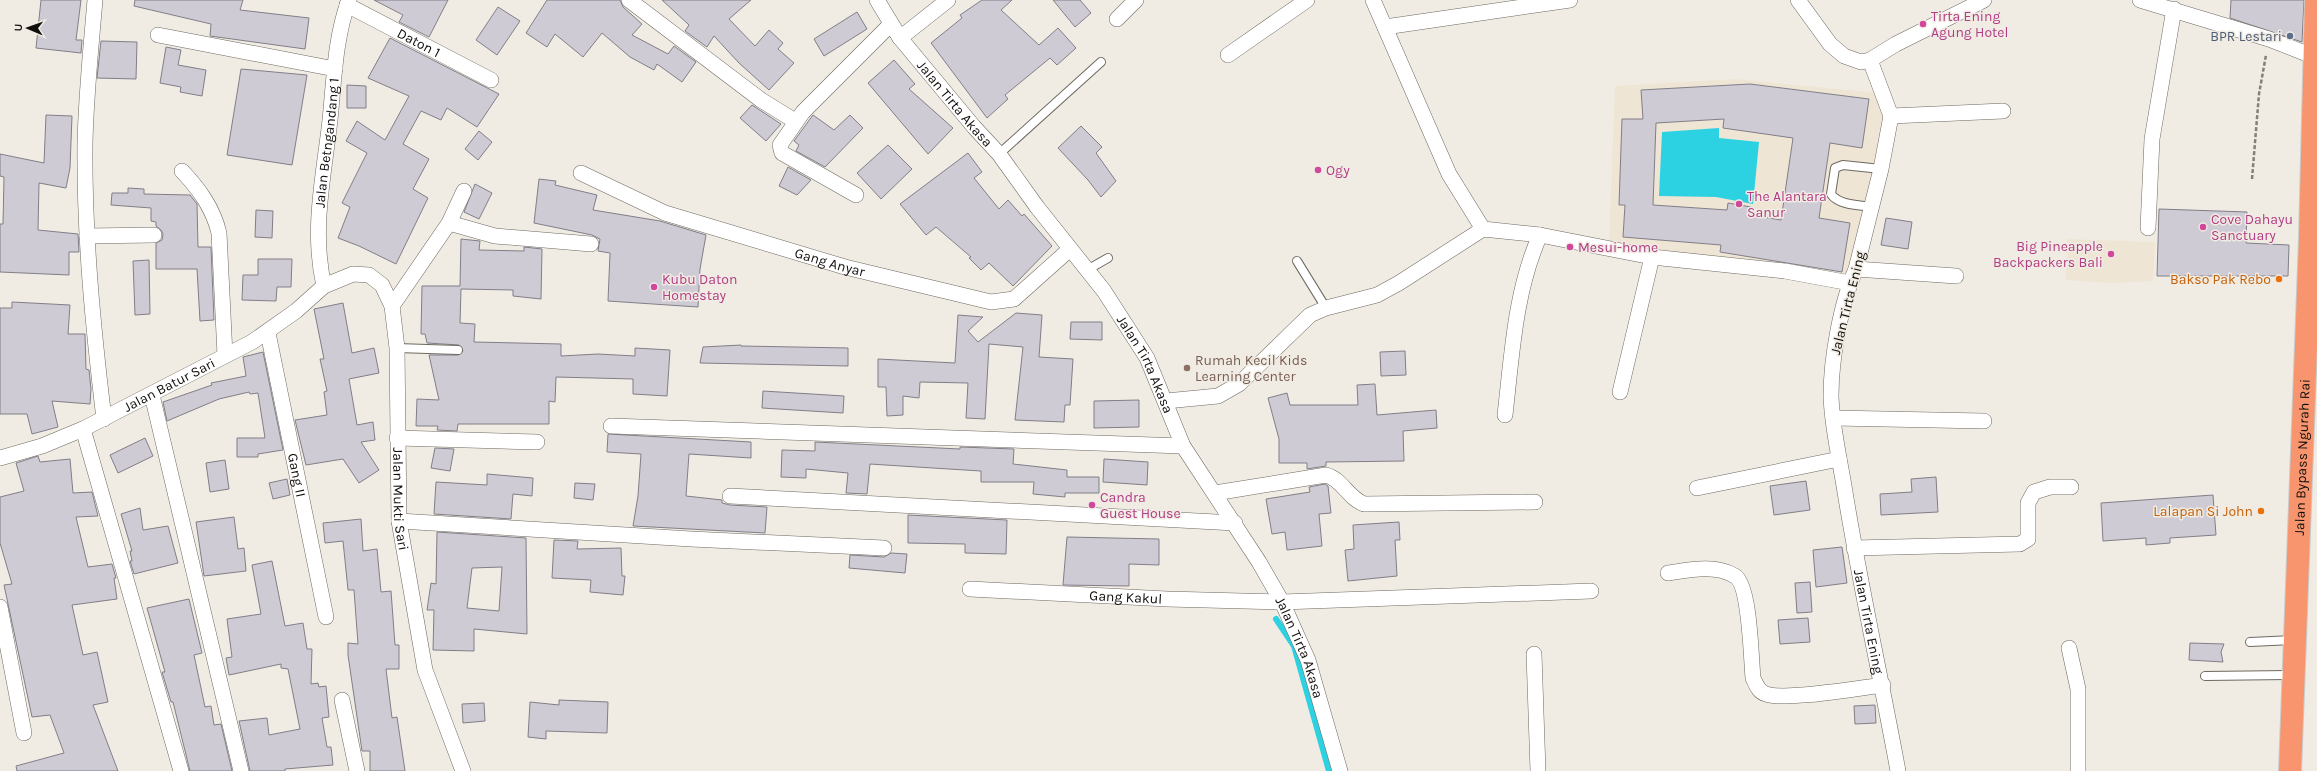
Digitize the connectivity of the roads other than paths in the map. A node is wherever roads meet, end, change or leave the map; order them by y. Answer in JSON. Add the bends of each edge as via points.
{"nodes":[{"id":1,"x":95,"y":0,"type":"edge"},
{"id":2,"x":629,"y":0,"type":"edge"},
{"id":3,"x":877,"y":0,"type":"edge"},
{"id":4,"x":948,"y":0,"type":"edge"},
{"id":5,"x":1136,"y":0,"type":"edge"},
{"id":6,"x":1307,"y":0,"type":"edge"},
{"id":7,"x":1373,"y":0,"type":"edge"},
{"id":8,"x":1570,"y":0,"type":"edge"},
{"id":9,"x":1798,"y":0,"type":"edge"},
{"id":10,"x":1984,"y":0,"type":"edge"},
{"id":11,"x":2140,"y":0,"type":"edge"},
{"id":12,"x":2316,"y":0,"type":"edge"},
{"id":13,"x":348,"y":2,"type":"edge"},
{"id":14,"x":2174,"y":9,"type":"junction"},
{"id":15,"x":1117,"y":19,"type":"dead end"},
{"id":16,"x":891,"y":24,"type":"junction"},
{"id":17,"x":1385,"y":27,"type":"junction"},
{"id":18,"x":158,"y":35,"type":"dead end"},
{"id":19,"x":900,"y":38,"type":"junction"},
{"id":20,"x":1228,"y":55,"type":"dead end"},
{"id":21,"x":2315,"y":57,"type":"junction"},
{"id":22,"x":1870,"y":60,"type":"junction"},
{"id":23,"x":1101,"y":62,"type":"dead end"},
{"id":24,"x":335,"y":69,"type":"junction"},
{"id":25,"x":491,"y":80,"type":"dead end"},
{"id":26,"x":2003,"y":111,"type":"dead end"},
{"id":27,"x":1891,"y":116,"type":"junction"},
{"id":28,"x":795,"y":121,"type":"junction"},
{"id":29,"x":999,"y":154,"type":"junction"},
{"id":30,"x":1881,"y":169,"type":"junction"},
{"id":31,"x":182,"y":171,"type":"dead end"},
{"id":32,"x":581,"y":174,"type":"dead end"},
{"id":33,"x":464,"y":191,"type":"dead end"},
{"id":34,"x":856,"y":195,"type":"dead end"},
{"id":35,"x":1872,"y":207,"type":"junction"},
{"id":36,"x":449,"y":223,"type":"junction"},
{"id":37,"x":2148,"y":228,"type":"dead end"},
{"id":38,"x":1483,"y":229,"type":"junction"},
{"id":39,"x":154,"y":235,"type":"dead end"},
{"id":40,"x":1540,"y":235,"type":"junction"},
{"id":41,"x":87,"y":236,"type":"junction"},
{"id":42,"x":591,"y":244,"type":"dead end"},
{"id":43,"x":1070,"y":249,"type":"junction"},
{"id":44,"x":1652,"y":257,"type":"junction"},
{"id":45,"x":1108,"y":258,"type":"dead end"},
{"id":46,"x":1297,"y":261,"type":"dead end"},
{"id":47,"x":1856,"y":269,"type":"junction"},
{"id":48,"x":1087,"y":270,"type":"junction"},
{"id":49,"x":1956,"y":276,"type":"dead end"},
{"id":50,"x":1850,"y":283,"type":"junction"},
{"id":51,"x":324,"y":286,"type":"junction"},
{"id":52,"x":392,"y":306,"type":"junction"},
{"id":53,"x":1326,"y":308,"type":"junction"},
{"id":54,"x":268,"y":333,"type":"junction"},
{"id":55,"x":397,"y":348,"type":"junction"},
{"id":56,"x":458,"y":350,"type":"dead end"},
{"id":57,"x":225,"y":355,"type":"junction"},
{"id":58,"x":1620,"y":392,"type":"dead end"},
{"id":59,"x":152,"y":395,"type":"junction"},
{"id":60,"x":1166,"y":401,"type":"junction"},
{"id":61,"x":1505,"y":415,"type":"dead end"},
{"id":62,"x":1834,"y":418,"type":"junction"},
{"id":63,"x":104,"y":419,"type":"junction"},
{"id":64,"x":1984,"y":421,"type":"dead end"},
{"id":65,"x":611,"y":426,"type":"dead end"},
{"id":66,"x":83,"y":429,"type":"junction"},
{"id":67,"x":397,"y":438,"type":"junction"},
{"id":68,"x":538,"y":442,"type":"dead end"},
{"id":69,"x":1183,"y":446,"type":"junction"},
{"id":70,"x":0,"y":458,"type":"edge"},
{"id":71,"x":1839,"y":458,"type":"junction"},
{"id":72,"x":2072,"y":487,"type":"dead end"},
{"id":73,"x":1697,"y":488,"type":"dead end"},
{"id":74,"x":1215,"y":493,"type":"junction"},
{"id":75,"x":730,"y":496,"type":"dead end"},
{"id":76,"x":1535,"y":502,"type":"dead end"},
{"id":77,"x":400,"y":522,"type":"junction"},
{"id":78,"x":1235,"y":523,"type":"junction"},
{"id":79,"x":884,"y":548,"type":"dead end"},
{"id":80,"x":1854,"y":548,"type":"junction"},
{"id":81,"x":1668,"y":573,"type":"dead end"},
{"id":82,"x":970,"y":589,"type":"dead end"},
{"id":83,"x":1592,"y":591,"type":"dead end"},
{"id":84,"x":1282,"y":602,"type":"junction"},
{"id":85,"x":0,"y":607,"type":"edge"},
{"id":86,"x":326,"y":617,"type":"dead end"},
{"id":87,"x":2294,"y":640,"type":"junction"},
{"id":88,"x":2250,"y":642,"type":"dead end"},
{"id":89,"x":2069,"y":648,"type":"dead end"},
{"id":90,"x":1534,"y":654,"type":"dead end"},
{"id":91,"x":2292,"y":675,"type":"junction"},
{"id":92,"x":2205,"y":676,"type":"dead end"},
{"id":93,"x":1883,"y":685,"type":"junction"},
{"id":94,"x":342,"y":700,"type":"dead end"},
{"id":95,"x":24,"y":733,"type":"dead end"},
{"id":96,"x":181,"y":771,"type":"edge"},
{"id":97,"x":241,"y":771,"type":"edge"},
{"id":98,"x":357,"y":771,"type":"edge"},
{"id":99,"x":463,"y":771,"type":"edge"},
{"id":100,"x":1340,"y":771,"type":"edge"},
{"id":101,"x":1538,"y":771,"type":"edge"},
{"id":102,"x":1898,"y":771,"type":"edge"},
{"id":103,"x":2078,"y":771,"type":"edge"},
{"id":104,"x":2290,"y":771,"type":"edge"}],
"edges":[{"from":1,"to":41,"type":"street","via":[[86,99]]},
{"from":2,"to":28,"type":"street","via":[[761,100]]},
{"from":3,"to":16,"type":"street","name":"Jalan Tirta Akasa"},
{"from":4,"to":19,"type":"street"},
{"from":5,"to":15,"type":"street"},
{"from":6,"to":20,"type":"street"},
{"from":7,"to":17,"type":"street"},
{"from":8,"to":17,"type":"street"},
{"from":9,"to":22,"type":"street","via":[[1830,44],[1839,52],[1853,60]]},
{"from":10,"to":22,"type":"street","via":[[1896,44]]},
{"from":11,"to":14,"type":"street"},
{"from":12,"to":21,"type":"highway","name":"Jalan Bypass Ngurah Rai"},
{"from":13,"to":24,"type":"street","name":"Jalan Betngandang 1"},
{"from":13,"to":25,"type":"street","name":"Daton 1"},
{"from":14,"to":21,"type":"street","via":[[2269,39]]},
{"from":14,"to":37,"type":"street","via":[[2152,139]]},
{"from":16,"to":19,"type":"street","name":"Jalan Tirta Akasa"},
{"from":16,"to":28,"type":"street"},
{"from":17,"to":38,"type":"street","via":[[1449,174]]},
{"from":18,"to":24,"type":"street"},
{"from":19,"to":29,"type":"street","name":"Jalan Tirta Akasa"},
{"from":21,"to":87,"type":"highway","name":"Jalan Bypass Ngurah Rai"},
{"from":22,"to":27,"type":"street"},
{"from":23,"to":29,"type":"lane"},
{"from":24,"to":51,"type":"street","name":"Jalan Betngandang 1","via":[[318,211],[319,260]]},
{"from":26,"to":27,"type":"street"},
{"from":27,"to":30,"type":"street","name":"Jalan Tirta Ening"},
{"from":28,"to":34,"type":"street","via":[[782,140],[782,153]]},
{"from":29,"to":43,"type":"street","name":"Jalan Tirta Akasa"},
{"from":30,"to":35,"type":"street","name":"Jalan Tirta Ening"},
{"from":30,"to":35,"type":"lane","via":[[1843,165],[1835,168],[1831,194],[1834,198]]},
{"from":31,"to":57,"type":"street","via":[[206,201],[215,217],[219,233]]},
{"from":32,"to":43,"type":"street","name":"Gang Anyar","via":[[665,213],[845,267],[991,302],[1014,299]]},
{"from":33,"to":36,"type":"street"},
{"from":35,"to":47,"type":"street","name":"Jalan Tirta Ening"},
{"from":36,"to":42,"type":"street","via":[[494,236]]},
{"from":36,"to":52,"type":"street"},
{"from":38,"to":40,"type":"street"},
{"from":38,"to":53,"type":"street","via":[[1377,295]]},
{"from":39,"to":41,"type":"street"},
{"from":40,"to":44,"type":"street"},
{"from":40,"to":61,"type":"street","via":[[1523,283]]},
{"from":41,"to":63,"type":"street","via":[[90,302]]},
{"from":43,"to":48,"type":"street","name":"Jalan Tirta Akasa"},
{"from":44,"to":50,"type":"street","via":[[1785,271]]},
{"from":44,"to":58,"type":"street"},
{"from":45,"to":48,"type":"lane"},
{"from":46,"to":53,"type":"lane"},
{"from":47,"to":49,"type":"street"},
{"from":47,"to":50,"type":"street","name":"Jalan Tirta Ening"},
{"from":48,"to":60,"type":"street","name":"Jalan Tirta Akasa","via":[[1104,291],[1147,358]]},
{"from":50,"to":62,"type":"street","name":"Jalan Tirta Ening","via":[[1832,366],[1831,396]]},
{"from":51,"to":52,"type":"street","name":"Jalan Mukti Sari","via":[[353,274],[369,275],[382,285]]},
{"from":51,"to":54,"type":"street","name":"Jalan Batur Sari"},
{"from":52,"to":55,"type":"street","name":"Jalan Mukti Sari"},
{"from":53,"to":60,"type":"street","via":[[1310,315],[1239,384],[1218,396]]},
{"from":54,"to":57,"type":"street","name":"Jalan Batur Sari"},
{"from":54,"to":86,"type":"street","name":"Gang II"},
{"from":55,"to":56,"type":"lane"},
{"from":55,"to":67,"type":"street","name":"Jalan Mukti Sari"},
{"from":57,"to":59,"type":"street","name":"Jalan Batur Sari"},
{"from":59,"to":63,"type":"street","name":"Jalan Batur Sari"},
{"from":59,"to":97,"type":"street"},
{"from":60,"to":69,"type":"street","name":"Jalan Tirta Akasa"},
{"from":62,"to":64,"type":"street"},
{"from":62,"to":71,"type":"street","name":"Jalan Tirta Ening"},
{"from":63,"to":66,"type":"street","name":"Jalan Batur Sari"},
{"from":65,"to":69,"type":"street"},
{"from":66,"to":70,"type":"street","name":"Jalan Batur Sari","via":[[42,446]]},
{"from":66,"to":96,"type":"street"},
{"from":67,"to":68,"type":"street"},
{"from":67,"to":77,"type":"street","name":"Jalan Mukti Sari"},
{"from":69,"to":74,"type":"street","name":"Jalan Tirta Akasa"},
{"from":71,"to":73,"type":"street"},
{"from":71,"to":80,"type":"street","name":"Jalan Tirta Ening"},
{"from":72,"to":80,"type":"street","via":[[2034,492],[2028,503],[2028,539],[2020,544]]},
{"from":74,"to":76,"type":"street","via":[[1326,475],[1335,478],[1354,498],[1364,504]]},
{"from":74,"to":78,"type":"street","name":"Jalan Tirta Akasa"},
{"from":75,"to":78,"type":"street"},
{"from":77,"to":79,"type":"street"},
{"from":77,"to":99,"type":"street","name":"Jalan Mukti Sari","via":[[425,670]]},
{"from":78,"to":84,"type":"street","name":"Jalan Tirta Akasa"},
{"from":80,"to":93,"type":"street","name":"Jalan Tirta Ening"},
{"from":81,"to":93,"type":"street","via":[[1717,569],[1736,576],[1745,590],[1753,678],[1764,694],[1791,695]]},
{"from":82,"to":84,"type":"street","name":"Gang Kakul"},
{"from":83,"to":84,"type":"street","name":"Gang Kakul"},
{"from":84,"to":100,"type":"street","name":"Jalan Tirta Akasa","via":[[1308,660]]},
{"from":85,"to":95,"type":"street"},
{"from":87,"to":88,"type":"lane"},
{"from":87,"to":91,"type":"highway","name":"Jalan Bypass Ngurah Rai"},
{"from":89,"to":103,"type":"street","via":[[2078,689]]},
{"from":90,"to":101,"type":"street"},
{"from":91,"to":92,"type":"lane"},
{"from":91,"to":104,"type":"highway","name":"Jalan Bypass Ngurah Rai"},
{"from":93,"to":102,"type":"street","name":"Jalan Tirta Ening"},
{"from":94,"to":98,"type":"street"}]}
